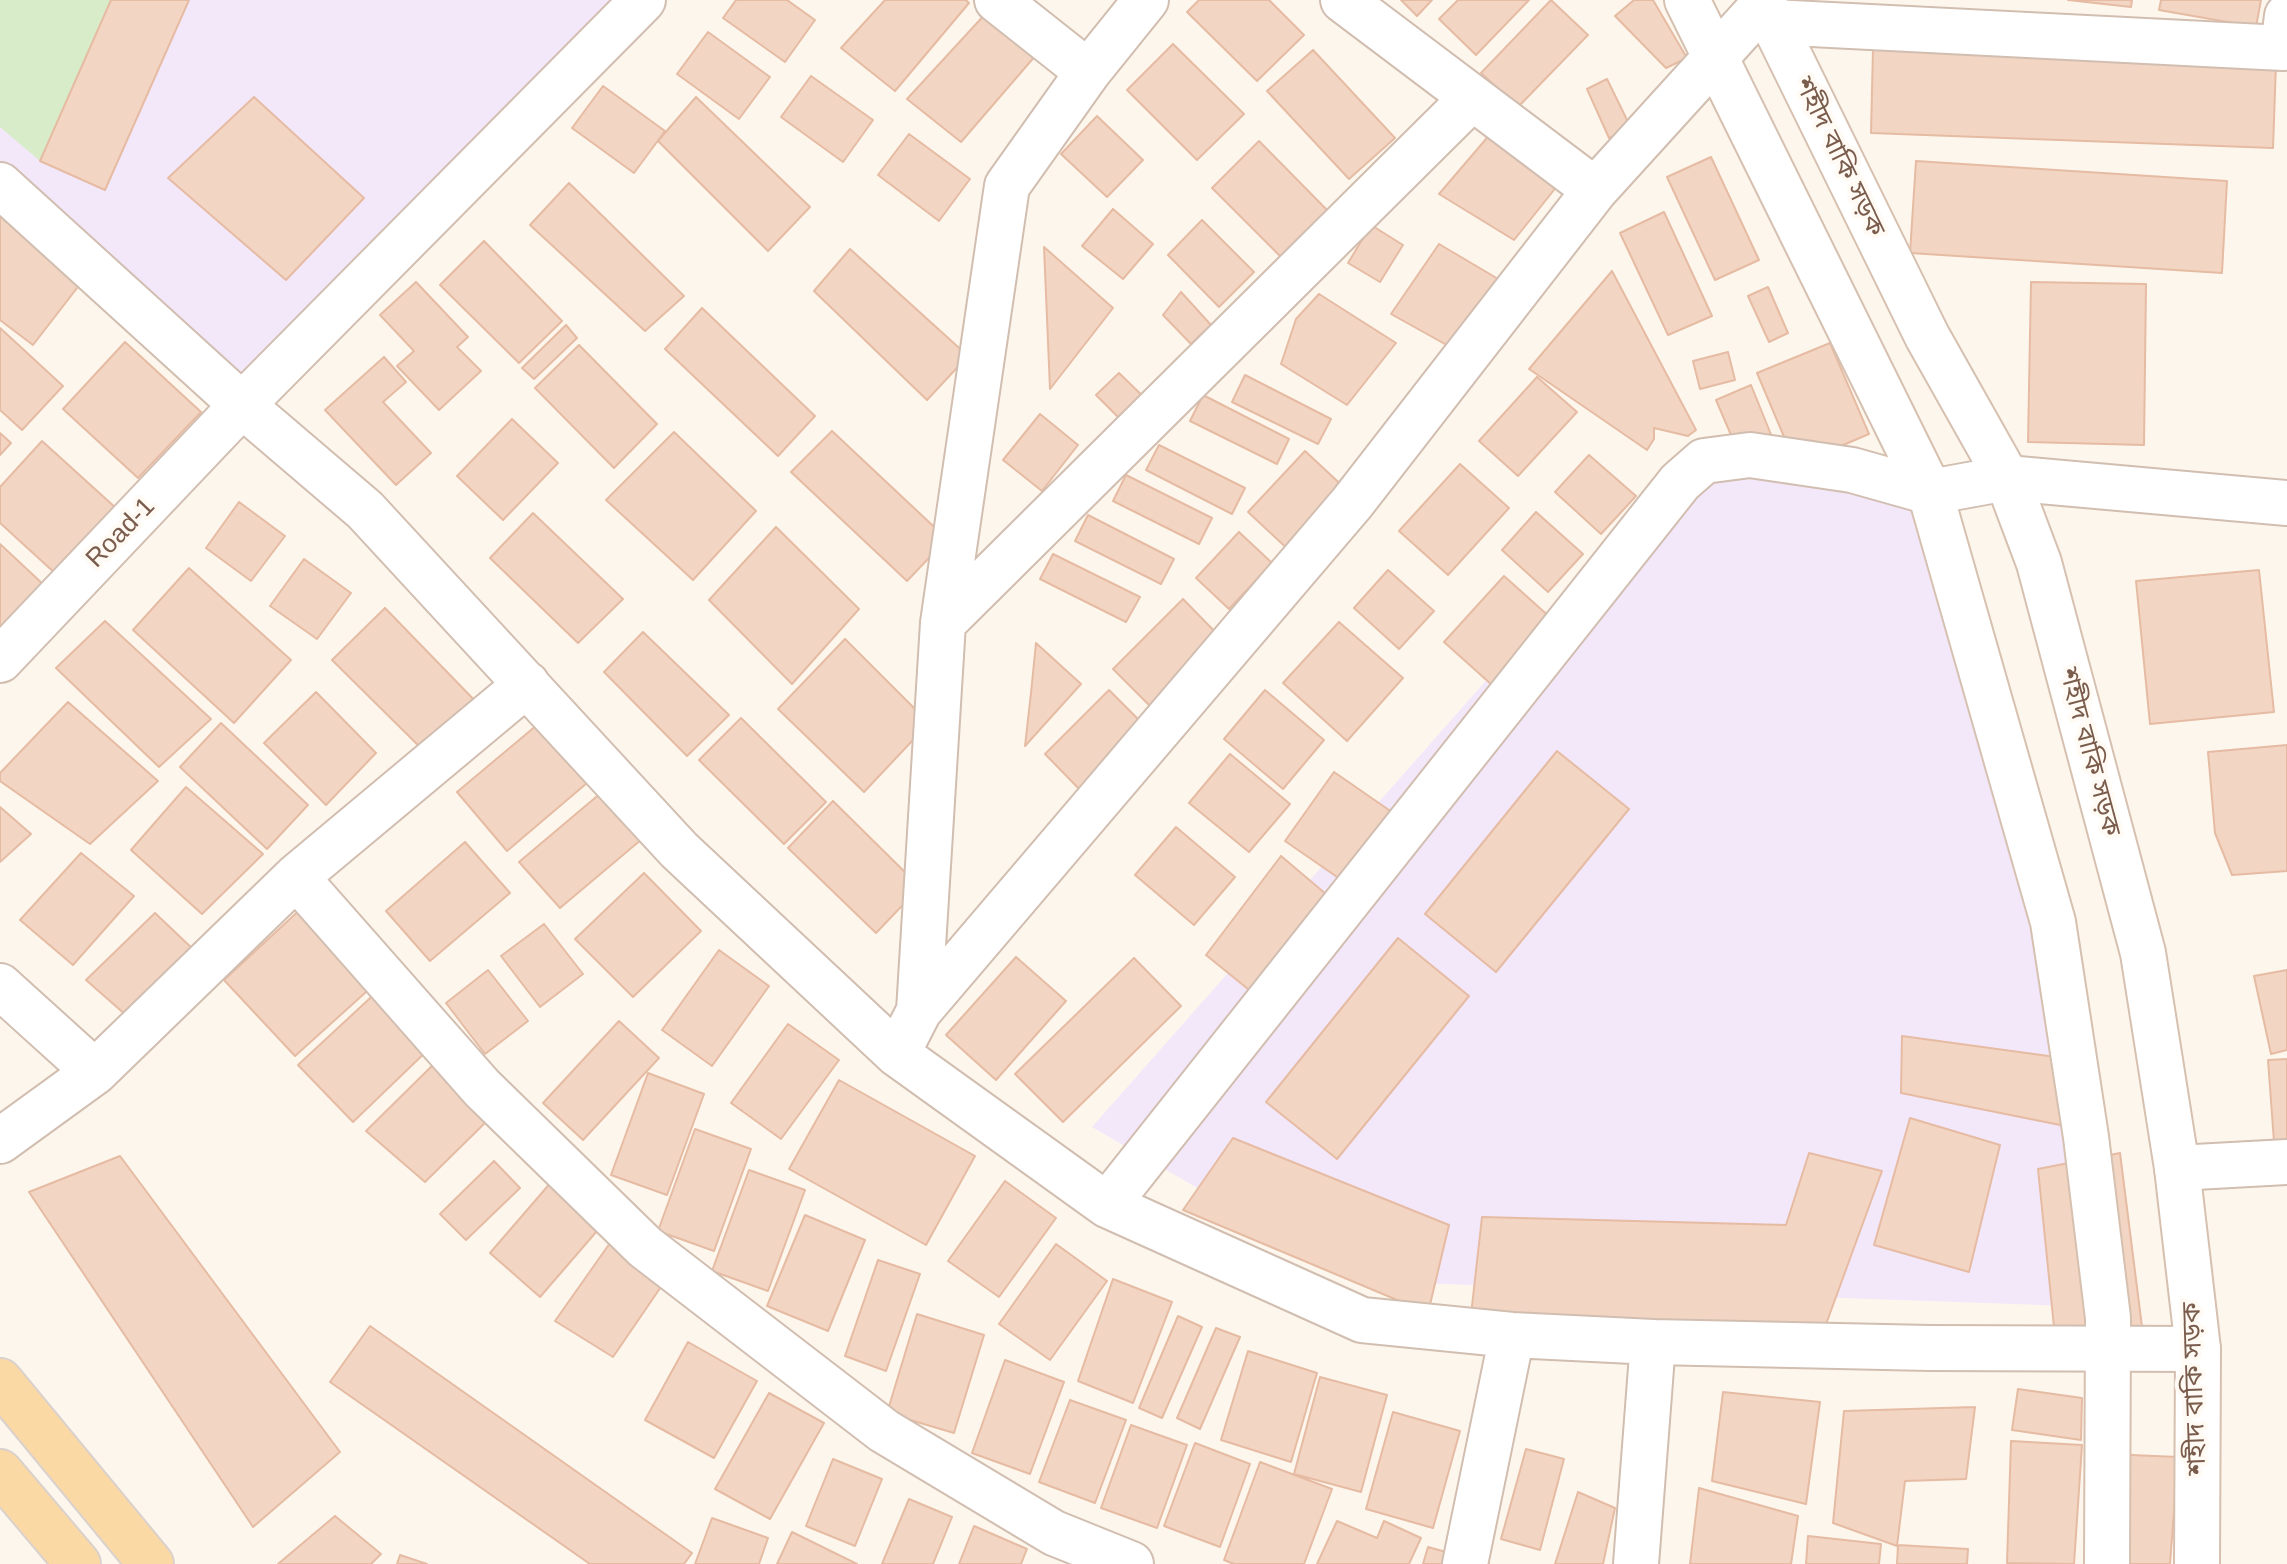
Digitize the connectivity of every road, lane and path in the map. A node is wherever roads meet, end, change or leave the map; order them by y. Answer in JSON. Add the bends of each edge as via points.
{"nodes":[{"id":1,"x":643,"y":0,"type":"edge"},
{"id":2,"x":997,"y":0,"type":"edge"},
{"id":3,"x":1146,"y":0,"type":"edge"},
{"id":4,"x":1343,"y":0,"type":"edge"},
{"id":5,"x":1687,"y":0,"type":"edge"},
{"id":6,"x":1766,"y":9,"type":"edge"},
{"id":7,"x":2287,"y":16,"type":"edge"},
{"id":8,"x":1715,"y":56,"type":"junction"},
{"id":9,"x":1088,"y":72,"type":"junction"},
{"id":10,"x":1472,"y":98,"type":"junction"},
{"id":11,"x":1,"y":188,"type":"edge"},
{"id":12,"x":1595,"y":190,"type":"junction"},
{"id":13,"x":242,"y":405,"type":"junction"},
{"id":14,"x":2007,"y":478,"type":"junction"},
{"id":15,"x":1930,"y":492,"type":"junction"},
{"id":16,"x":2287,"y":503,"type":"edge"},
{"id":17,"x":943,"y":623,"type":"junction"},
{"id":18,"x":0,"y":660,"type":"edge"},
{"id":19,"x":527,"y":684,"type":"junction"},
{"id":20,"x":296,"y":877,"type":"junction"},
{"id":21,"x":0,"y":986,"type":"edge"},
{"id":22,"x":919,"y":1011,"type":"junction"},
{"id":23,"x":897,"y":1054,"type":"junction"},
{"id":24,"x":95,"y":1072,"type":"junction"},
{"id":25,"x":0,"y":1141,"type":"edge"},
{"id":26,"x":2287,"y":1162,"type":"edge"},
{"id":27,"x":2177,"y":1168,"type":"junction"},
{"id":28,"x":1107,"y":1205,"type":"junction"},
{"id":29,"x":1512,"y":1335,"type":"junction"},
{"id":30,"x":1653,"y":1342,"type":"junction"},
{"id":31,"x":2108,"y":1349,"type":"junction"},
{"id":32,"x":2198,"y":1349,"type":"junction"},
{"id":33,"x":0,"y":1381,"type":"edge"},
{"id":34,"x":0,"y":1472,"type":"edge"},
{"id":35,"x":78,"y":1564,"type":"edge"},
{"id":36,"x":151,"y":1564,"type":"edge"},
{"id":37,"x":1131,"y":1564,"type":"edge"},
{"id":38,"x":1465,"y":1564,"type":"edge"},
{"id":39,"x":1636,"y":1564,"type":"edge"},
{"id":40,"x":2107,"y":1564,"type":"edge"},
{"id":41,"x":2197,"y":1564,"type":"edge"}],
"edges":[{"from":1,"to":13,"type":"street","name":"Road-1"},
{"from":2,"to":9,"type":"street"},
{"from":3,"to":9,"type":"street"},
{"from":4,"to":10,"type":"street"},
{"from":5,"to":8,"type":"street"},
{"from":6,"to":7,"type":"street","via":[[2283,48]]},
{"from":6,"to":8,"type":"street"},
{"from":6,"to":14,"type":"street","name":"শহীদ বাকি সড়ক","via":[[1927,336]]},
{"from":8,"to":12,"type":"street"},
{"from":8,"to":15,"type":"street"},
{"from":9,"to":17,"type":"street","via":[[1007,186]]},
{"from":10,"to":12,"type":"street"},
{"from":10,"to":17,"type":"street"},
{"from":11,"to":13,"type":"street"},
{"from":12,"to":22,"type":"street","via":[[1352,503]]},
{"from":13,"to":18,"type":"street","name":"Road-1"},
{"from":13,"to":19,"type":"street","via":[[365,510]]},
{"from":14,"to":15,"type":"street"},
{"from":14,"to":16,"type":"street"},
{"from":14,"to":27,"type":"street","name":"শহীদ বাকি সড়ক","via":[[2039,563],[2143,953]]},
{"from":15,"to":28,"type":"street","via":[[1852,470],[1794,461],[1750,455],[1704,461],[1670,494]]},
{"from":15,"to":31,"type":"street","via":[[2053,922],[2086,1137]]},
{"from":17,"to":22,"type":"street"},
{"from":19,"to":20,"type":"street"},
{"from":19,"to":23,"type":"street","via":[[679,850]]},
{"from":20,"to":24,"type":"street"},
{"from":20,"to":37,"type":"street","via":[[482,1088],[645,1247],[884,1431],[1054,1533]]},
{"from":21,"to":24,"type":"street"},
{"from":22,"to":23,"type":"street"},
{"from":23,"to":28,"type":"street"},
{"from":24,"to":25,"type":"street"},
{"from":26,"to":27,"type":"street"},
{"from":27,"to":32,"type":"street","name":"শহীদ বাকি সড়ক"},
{"from":28,"to":29,"type":"street","via":[[1362,1320]]},
{"from":29,"to":30,"type":"street"},
{"from":29,"to":38,"type":"street"},
{"from":30,"to":31,"type":"street"},
{"from":30,"to":39,"type":"street"},
{"from":31,"to":32,"type":"street"},
{"from":31,"to":40,"type":"street"},
{"from":32,"to":41,"type":"street","name":"শহীদ বাকি সড়ক"},
{"from":33,"to":36,"type":"main road"},
{"from":34,"to":35,"type":"main road"}]}
